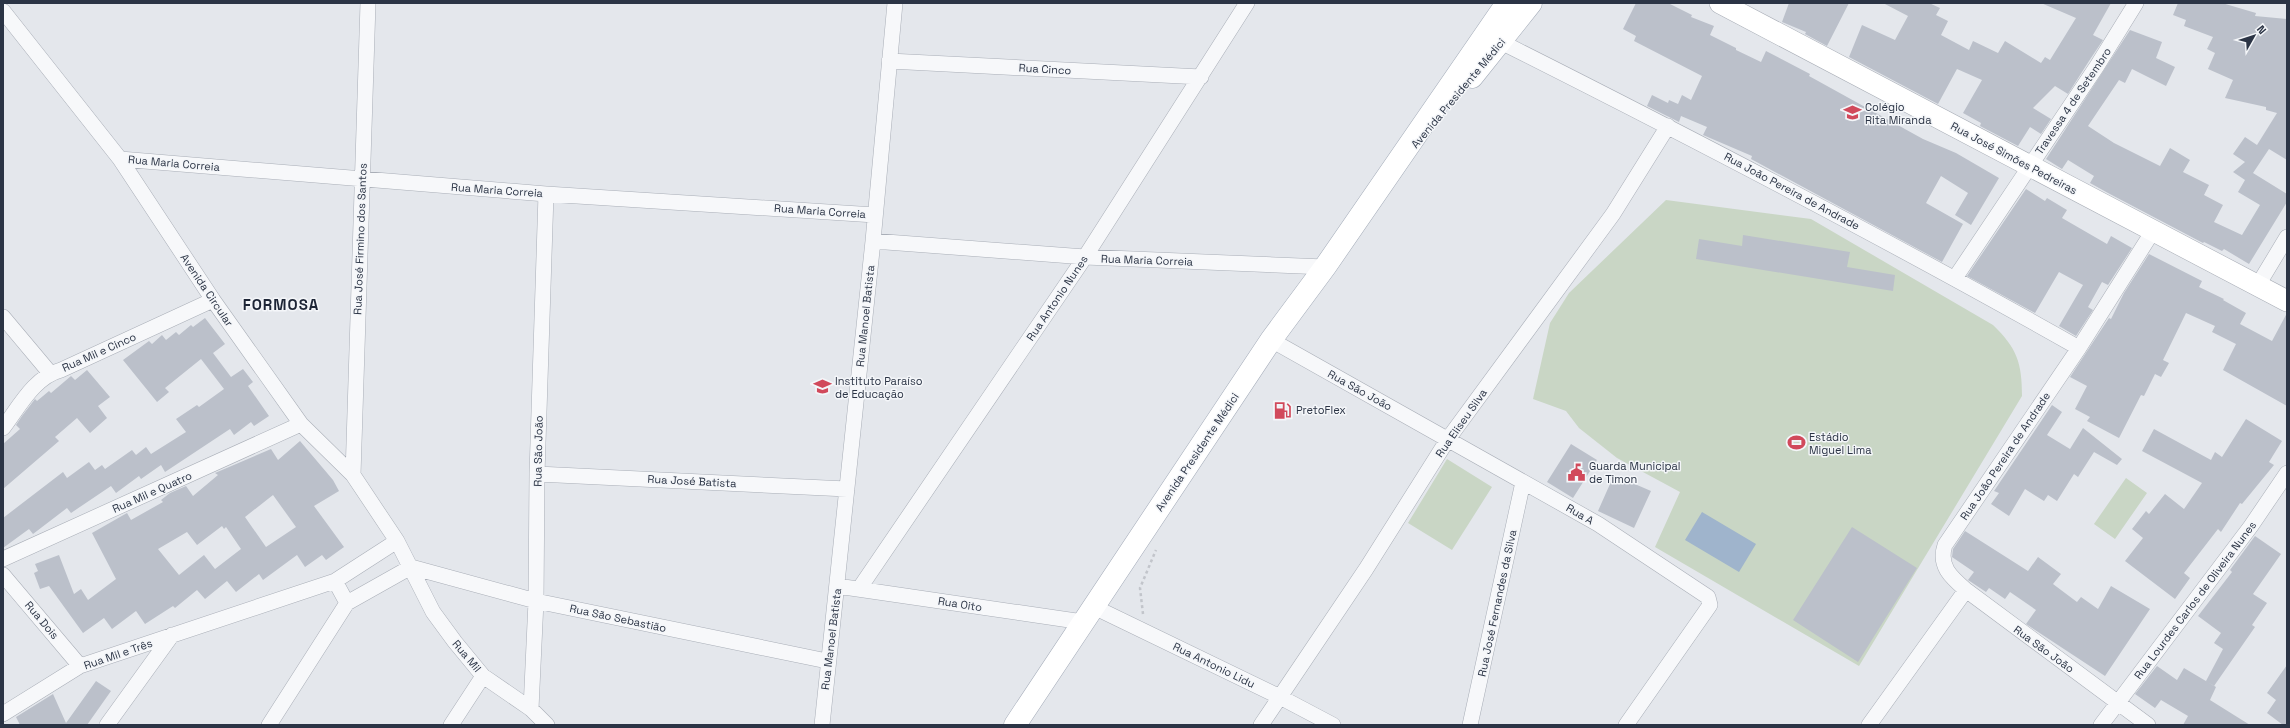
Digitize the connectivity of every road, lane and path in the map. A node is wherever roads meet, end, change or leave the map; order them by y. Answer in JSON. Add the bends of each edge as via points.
{"nodes":[{"id":1,"x":368,"y":3,"type":"edge"},
{"id":2,"x":896,"y":3,"type":"edge"},
{"id":3,"x":1247,"y":3,"type":"edge"},
{"id":4,"x":1507,"y":3,"type":"edge"},
{"id":5,"x":1531,"y":3,"type":"edge"},
{"id":6,"x":1720,"y":3,"type":"edge"},
{"id":7,"x":2136,"y":3,"type":"edge"},
{"id":8,"x":3,"y":11,"type":"edge"},
{"id":9,"x":1501,"y":42,"type":"junction"},
{"id":10,"x":889,"y":61,"type":"junction"},
{"id":11,"x":1200,"y":77,"type":"junction"},
{"id":12,"x":1668,"y":126,"type":"junction"},
{"id":13,"x":120,"y":159,"type":"junction"},
{"id":14,"x":2029,"y":166,"type":"junction"},
{"id":15,"x":361,"y":180,"type":"junction"},
{"id":16,"x":1384,"y":182,"type":"junction"},
{"id":17,"x":546,"y":194,"type":"junction"},
{"id":18,"x":875,"y":215,"type":"junction"},
{"id":19,"x":2153,"y":231,"type":"junction"},
{"id":20,"x":2287,"y":238,"type":"edge"},
{"id":21,"x":873,"y":241,"type":"junction"},
{"id":22,"x":1085,"y":257,"type":"junction"},
{"id":23,"x":1325,"y":267,"type":"junction"},
{"id":24,"x":1955,"y":278,"type":"junction"},
{"id":25,"x":2258,"y":285,"type":"junction"},
{"id":26,"x":213,"y":300,"type":"junction"},
{"id":27,"x":2287,"y":301,"type":"edge"},
{"id":28,"x":3,"y":317,"type":"edge"},
{"id":29,"x":1271,"y":340,"type":"junction"},
{"id":30,"x":2080,"y":348,"type":"junction"},
{"id":31,"x":50,"y":373,"type":"junction"},
{"id":32,"x":301,"y":424,"type":"junction"},
{"id":33,"x":3,"y":428,"type":"edge"},
{"id":34,"x":1448,"y":439,"type":"junction"},
{"id":35,"x":2287,"y":473,"type":"edge"},
{"id":36,"x":537,"y":474,"type":"junction"},
{"id":37,"x":354,"y":475,"type":"junction"},
{"id":38,"x":1523,"y":482,"type":"junction"},
{"id":39,"x":847,"y":490,"type":"junction"},
{"id":40,"x":397,"y":541,"type":"junction"},
{"id":41,"x":1158,"y":546,"type":"dead end"},
{"id":42,"x":3,"y":560,"type":"edge"},
{"id":43,"x":411,"y":567,"type":"junction"},
{"id":44,"x":1945,"y":568,"type":"joint"},
{"id":45,"x":3,"y":574,"type":"edge"},
{"id":46,"x":335,"y":581,"type":"junction"},
{"id":47,"x":837,"y":586,"type":"junction"},
{"id":48,"x":860,"y":589,"type":"junction"},
{"id":49,"x":1966,"y":590,"type":"junction"},
{"id":50,"x":536,"y":601,"type":"junction"},
{"id":51,"x":347,"y":603,"type":"junction"},
{"id":52,"x":1088,"y":614,"type":"junction"},
{"id":53,"x":1149,"y":634,"type":"junction"},
{"id":54,"x":172,"y":635,"type":"junction"},
{"id":55,"x":827,"y":661,"type":"junction"},
{"id":56,"x":80,"y":666,"type":"junction"},
{"id":57,"x":483,"y":676,"type":"junction"},
{"id":58,"x":1280,"y":697,"type":"junction"},
{"id":59,"x":2118,"y":702,"type":"junction"},
{"id":60,"x":531,"y":709,"type":"junction"},
{"id":61,"x":3,"y":714,"type":"edge"},
{"id":62,"x":107,"y":725,"type":"edge"},
{"id":63,"x":269,"y":725,"type":"edge"},
{"id":64,"x":451,"y":725,"type":"edge"},
{"id":65,"x":547,"y":725,"type":"edge"},
{"id":66,"x":822,"y":725,"type":"edge"},
{"id":67,"x":1015,"y":725,"type":"edge"},
{"id":68,"x":1261,"y":725,"type":"edge"},
{"id":69,"x":1333,"y":725,"type":"edge"},
{"id":70,"x":1470,"y":725,"type":"edge"},
{"id":71,"x":1626,"y":725,"type":"edge"},
{"id":72,"x":1869,"y":725,"type":"edge"},
{"id":73,"x":2101,"y":725,"type":"edge"},
{"id":74,"x":2148,"y":725,"type":"edge"}],
"edges":[{"from":1,"to":15,"type":"street","name":"Rua José Firmino dos Santos"},
{"from":2,"to":10,"type":"street","name":"Rua Manoel Batista"},
{"from":3,"to":11,"type":"street","name":"Rua Antonio Nunes"},
{"from":4,"to":16,"type":"main road","name":"Avenida Presidente Médici"},
{"from":5,"to":9,"type":"main road","name":"Avenida Presidente Médici"},
{"from":6,"to":14,"type":"main road","name":"Rua José Simões Pedreiras"},
{"from":7,"to":14,"type":"street","name":"Travessa 4 de Setembro"},
{"from":8,"to":13,"type":"street","name":"Avenida Circular"},
{"from":9,"to":12,"type":"street","name":"Rua João Pereira de Andrade"},
{"from":9,"to":16,"type":"main road","name":"Avenida Presidente Médici"},
{"from":10,"to":11,"type":"street","name":"Rua Cinco"},
{"from":10,"to":18,"type":"street","name":"Rua Manoel Batista"},
{"from":11,"to":22,"type":"street","name":"Rua Antonio Nunes"},
{"from":12,"to":24,"type":"street","name":"Rua João Pereira de Andrade"},
{"from":12,"to":34,"type":"street","name":"Rua Eliseu Silva","via":[[1613,214]]},
{"from":13,"to":15,"type":"street","name":"Rua Maria Correia"},
{"from":13,"to":26,"type":"street","name":"Avenida Circular"},
{"from":14,"to":19,"type":"main road","name":"Rua José Simões Pedreiras"},
{"from":14,"to":24,"type":"street","name":"Travessa 4 de Setembro"},
{"from":15,"to":17,"type":"street","name":"Rua Maria Correia"},
{"from":15,"to":37,"type":"street","name":"Rua José Firmino dos Santos"},
{"from":16,"to":23,"type":"main road","name":"Avenida Presidente Médici"},
{"from":17,"to":18,"type":"street","name":"Rua Maria Correia"},
{"from":17,"to":36,"type":"street","name":"Rua São João"},
{"from":18,"to":21,"type":"street","name":"Rua Manoel Batista"},
{"from":19,"to":25,"type":"main road","name":"Rua José Simões Pedreiras"},
{"from":19,"to":30,"type":"street","name":"Rua João Pereira de Andrade"},
{"from":20,"to":25,"type":"street"},
{"from":21,"to":22,"type":"street","name":"Rua Maria Correia"},
{"from":21,"to":39,"type":"street","name":"Rua Manoel Batista"},
{"from":22,"to":23,"type":"street","name":"Rua Maria Correia"},
{"from":22,"to":48,"type":"street","name":"Rua Antonio Nunes"},
{"from":23,"to":29,"type":"main road","name":"Avenida Presidente Médici"},
{"from":24,"to":30,"type":"street","name":"Rua João Pereira de Andrade"},
{"from":25,"to":27,"type":"main road","name":"Rua José Simões Pedreiras"},
{"from":26,"to":31,"type":"street","name":"Rua Mil e Cinco"},
{"from":26,"to":32,"type":"street","name":"Avenida Circular"},
{"from":28,"to":31,"type":"street"},
{"from":29,"to":34,"type":"street","name":"Rua São João"},
{"from":29,"to":52,"type":"main road","name":"Avenida Presidente Médici"},
{"from":30,"to":44,"type":"street","name":"Rua João Pereira de Andrade","via":[[1945,545],[1942,554]]},
{"from":31,"to":33,"type":"street","name":"Rua Mil e Cinco","via":[[39,382]]},
{"from":32,"to":37,"type":"street","name":"Avenida Circular"},
{"from":32,"to":42,"type":"street","name":"Rua Mil e Quatro"},
{"from":34,"to":38,"type":"street","name":"Rua A"},
{"from":34,"to":58,"type":"street","name":"Rua Eliseu Silva","via":[[1366,569]]},
{"from":35,"to":59,"type":"street","name":"Rua Lourdes Carlos de Oliveira Nunes","via":[[2251,526]]},
{"from":36,"to":39,"type":"street","name":"Rua José Batista"},
{"from":36,"to":50,"type":"street","name":"Rua São João"},
{"from":37,"to":40,"type":"street","name":"Avenida Circular"},
{"from":38,"to":70,"type":"street","name":"Rua José Fernandes da Silva"},
{"from":38,"to":71,"type":"street","name":"Rua A","via":[[1598,524],[1708,597],[1710,605]]},
{"from":39,"to":47,"type":"street","name":"Rua Manoel Batista"},
{"from":40,"to":43,"type":"street","name":"Avenida Circular"},
{"from":40,"to":46,"type":"street","name":"Rua Mil e Três"},
{"from":41,"to":53,"type":"path","via":[[1140,588],[1142,612]]},
{"from":43,"to":50,"type":"street","name":"Rua São Sebastião"},
{"from":43,"to":51,"type":"street"},
{"from":43,"to":57,"type":"street","name":"Rua Mil","via":[[433,612]]},
{"from":44,"to":49,"type":"street","name":"Rua São João"},
{"from":45,"to":56,"type":"street","name":"Rua Dois"},
{"from":46,"to":51,"type":"street"},
{"from":46,"to":54,"type":"street","name":"Rua Mil e Três"},
{"from":47,"to":48,"type":"street","name":"Rua Oito"},
{"from":47,"to":55,"type":"street","name":"Rua Manoel Batista"},
{"from":48,"to":52,"type":"street","name":"Rua Oito"},
{"from":49,"to":59,"type":"street","name":"Rua São João"},
{"from":49,"to":72,"type":"street"},
{"from":50,"to":55,"type":"street","name":"Rua São Sebastião"},
{"from":50,"to":60,"type":"street","name":"Rua São João"},
{"from":51,"to":63,"type":"street"},
{"from":52,"to":53,"type":"street","name":"Rua Antonio Lidu"},
{"from":52,"to":67,"type":"main road","name":"Avenida Presidente Médici"},
{"from":53,"to":58,"type":"street","name":"Rua Antonio Lidu"},
{"from":54,"to":56,"type":"street","name":"Rua Mil e Três"},
{"from":54,"to":62,"type":"street","name":"Rua Mil e Três"},
{"from":55,"to":66,"type":"street","name":"Rua Manoel Batista"},
{"from":56,"to":61,"type":"street","name":"Rua Mil e Três"},
{"from":57,"to":60,"type":"street","name":"Rua Mil"},
{"from":57,"to":64,"type":"street"},
{"from":58,"to":68,"type":"street","name":"Rua Eliseu Silva"},
{"from":58,"to":69,"type":"street","name":"Rua Antonio Lidu"},
{"from":59,"to":73,"type":"street","name":"Rua Lourdes Carlos de Oliveira Nunes"},
{"from":59,"to":74,"type":"street","name":"Rua São João"},
{"from":60,"to":65,"type":"street","name":"Rua Mil"}]}
